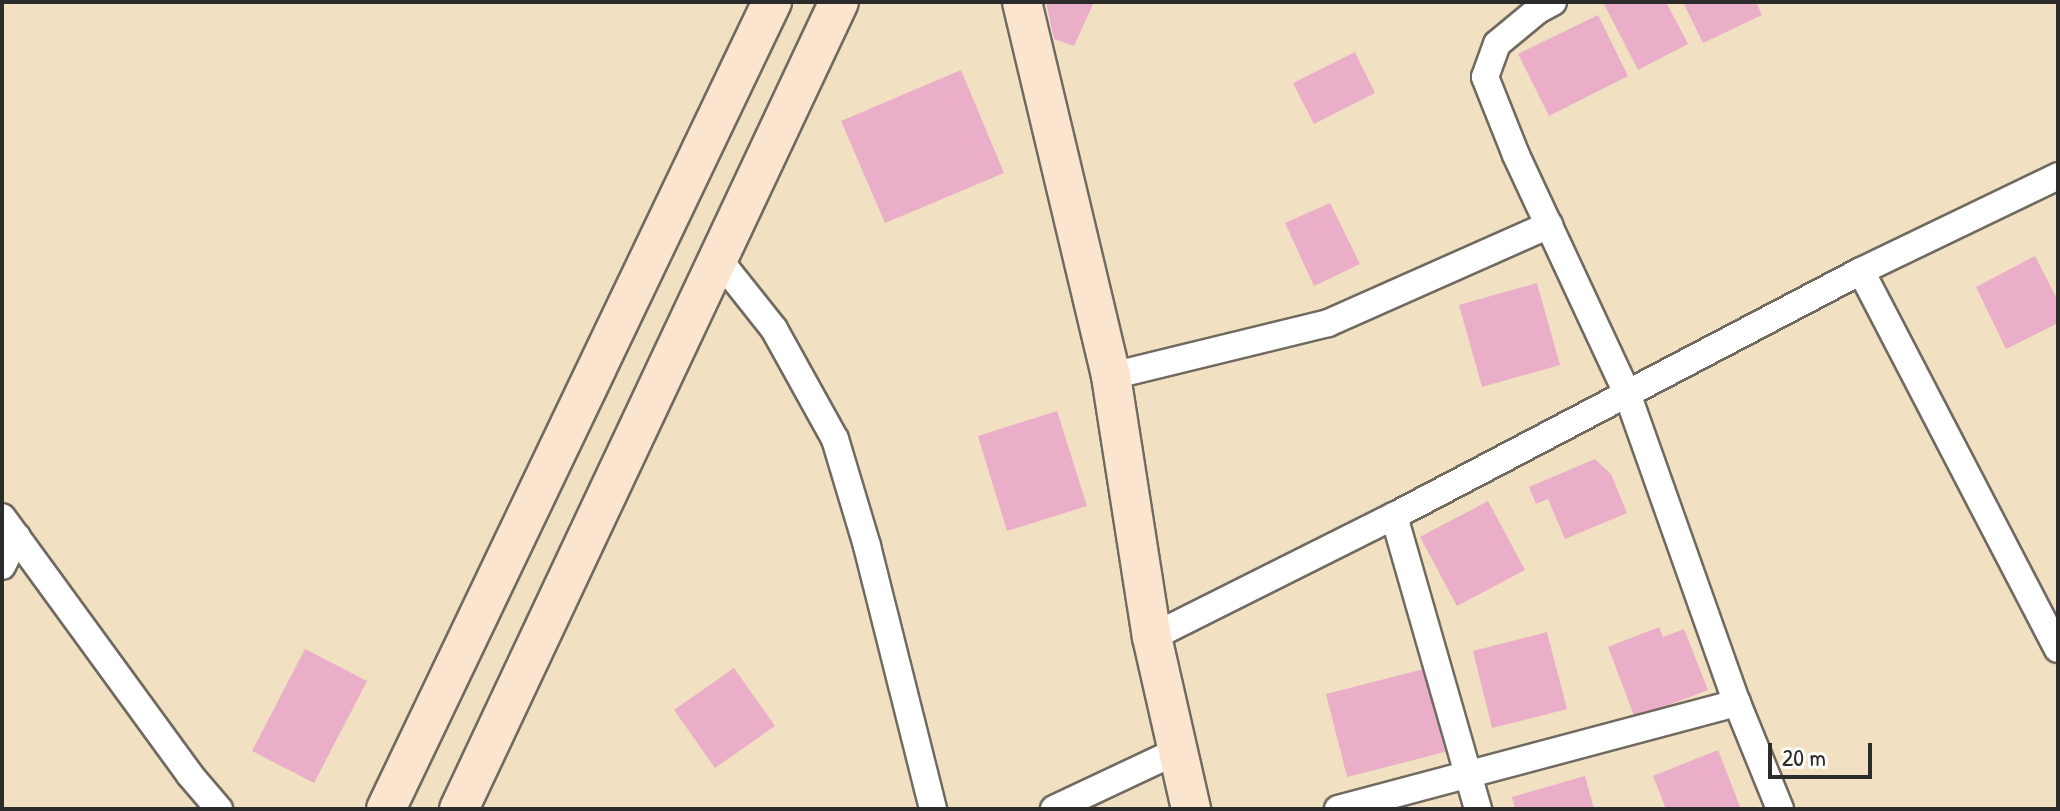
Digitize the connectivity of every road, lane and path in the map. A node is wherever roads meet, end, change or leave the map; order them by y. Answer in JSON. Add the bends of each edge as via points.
{"nodes":[{"id":1,"x":772,"y":2,"type":"edge"},
{"id":2,"x":839,"y":2,"type":"edge"},
{"id":3,"x":1022,"y":2,"type":"edge"},
{"id":4,"x":1553,"y":2,"type":"edge"},
{"id":5,"x":2058,"y":176,"type":"edge"},
{"id":6,"x":1549,"y":225,"type":"junction"},
{"id":7,"x":720,"y":261,"type":"junction"},
{"id":8,"x":1861,"y":271,"type":"junction"},
{"id":9,"x":1111,"y":376,"type":"junction"},
{"id":10,"x":1627,"y":393,"type":"junction"},
{"id":11,"x":1394,"y":516,"type":"junction"},
{"id":12,"x":10,"y":527,"type":"edge"},
{"id":13,"x":2,"y":566,"type":"edge"},
{"id":14,"x":1152,"y":637,"type":"junction"},
{"id":15,"x":2058,"y":649,"type":"edge"},
{"id":16,"x":1737,"y":703,"type":"junction"},
{"id":17,"x":1177,"y":751,"type":"junction"},
{"id":18,"x":1468,"y":773,"type":"junction"},
{"id":19,"x":219,"y":809,"type":"edge"},
{"id":20,"x":386,"y":809,"type":"edge"},
{"id":21,"x":459,"y":809,"type":"edge"},
{"id":22,"x":933,"y":809,"type":"edge"},
{"id":23,"x":1054,"y":809,"type":"edge"},
{"id":24,"x":1191,"y":809,"type":"edge"},
{"id":25,"x":1338,"y":809,"type":"edge"},
{"id":26,"x":1478,"y":809,"type":"edge"},
{"id":27,"x":1780,"y":809,"type":"edge"}],
"edges":[{"from":1,"to":20,"type":"street"},
{"from":2,"to":7,"type":"street"},
{"from":3,"to":9,"type":"street"},
{"from":4,"to":6,"type":"street","via":[[1497,44],[1485,77]]},
{"from":5,"to":8,"type":"street"},
{"from":6,"to":9,"type":"street","via":[[1328,323]]},
{"from":6,"to":10,"type":"street"},
{"from":7,"to":21,"type":"street"},
{"from":7,"to":22,"type":"street","via":[[774,329],[835,439]]},
{"from":8,"to":10,"type":"street"},
{"from":8,"to":15,"type":"street"},
{"from":9,"to":14,"type":"street"},
{"from":10,"to":11,"type":"street"},
{"from":10,"to":16,"type":"street"},
{"from":11,"to":14,"type":"street"},
{"from":11,"to":18,"type":"street"},
{"from":12,"to":13,"type":"street"},
{"from":12,"to":19,"type":"street"},
{"from":14,"to":17,"type":"street"},
{"from":16,"to":18,"type":"street"},
{"from":16,"to":27,"type":"street"},
{"from":17,"to":23,"type":"street"},
{"from":17,"to":24,"type":"street"},
{"from":18,"to":25,"type":"street"},
{"from":18,"to":26,"type":"street"}]}
